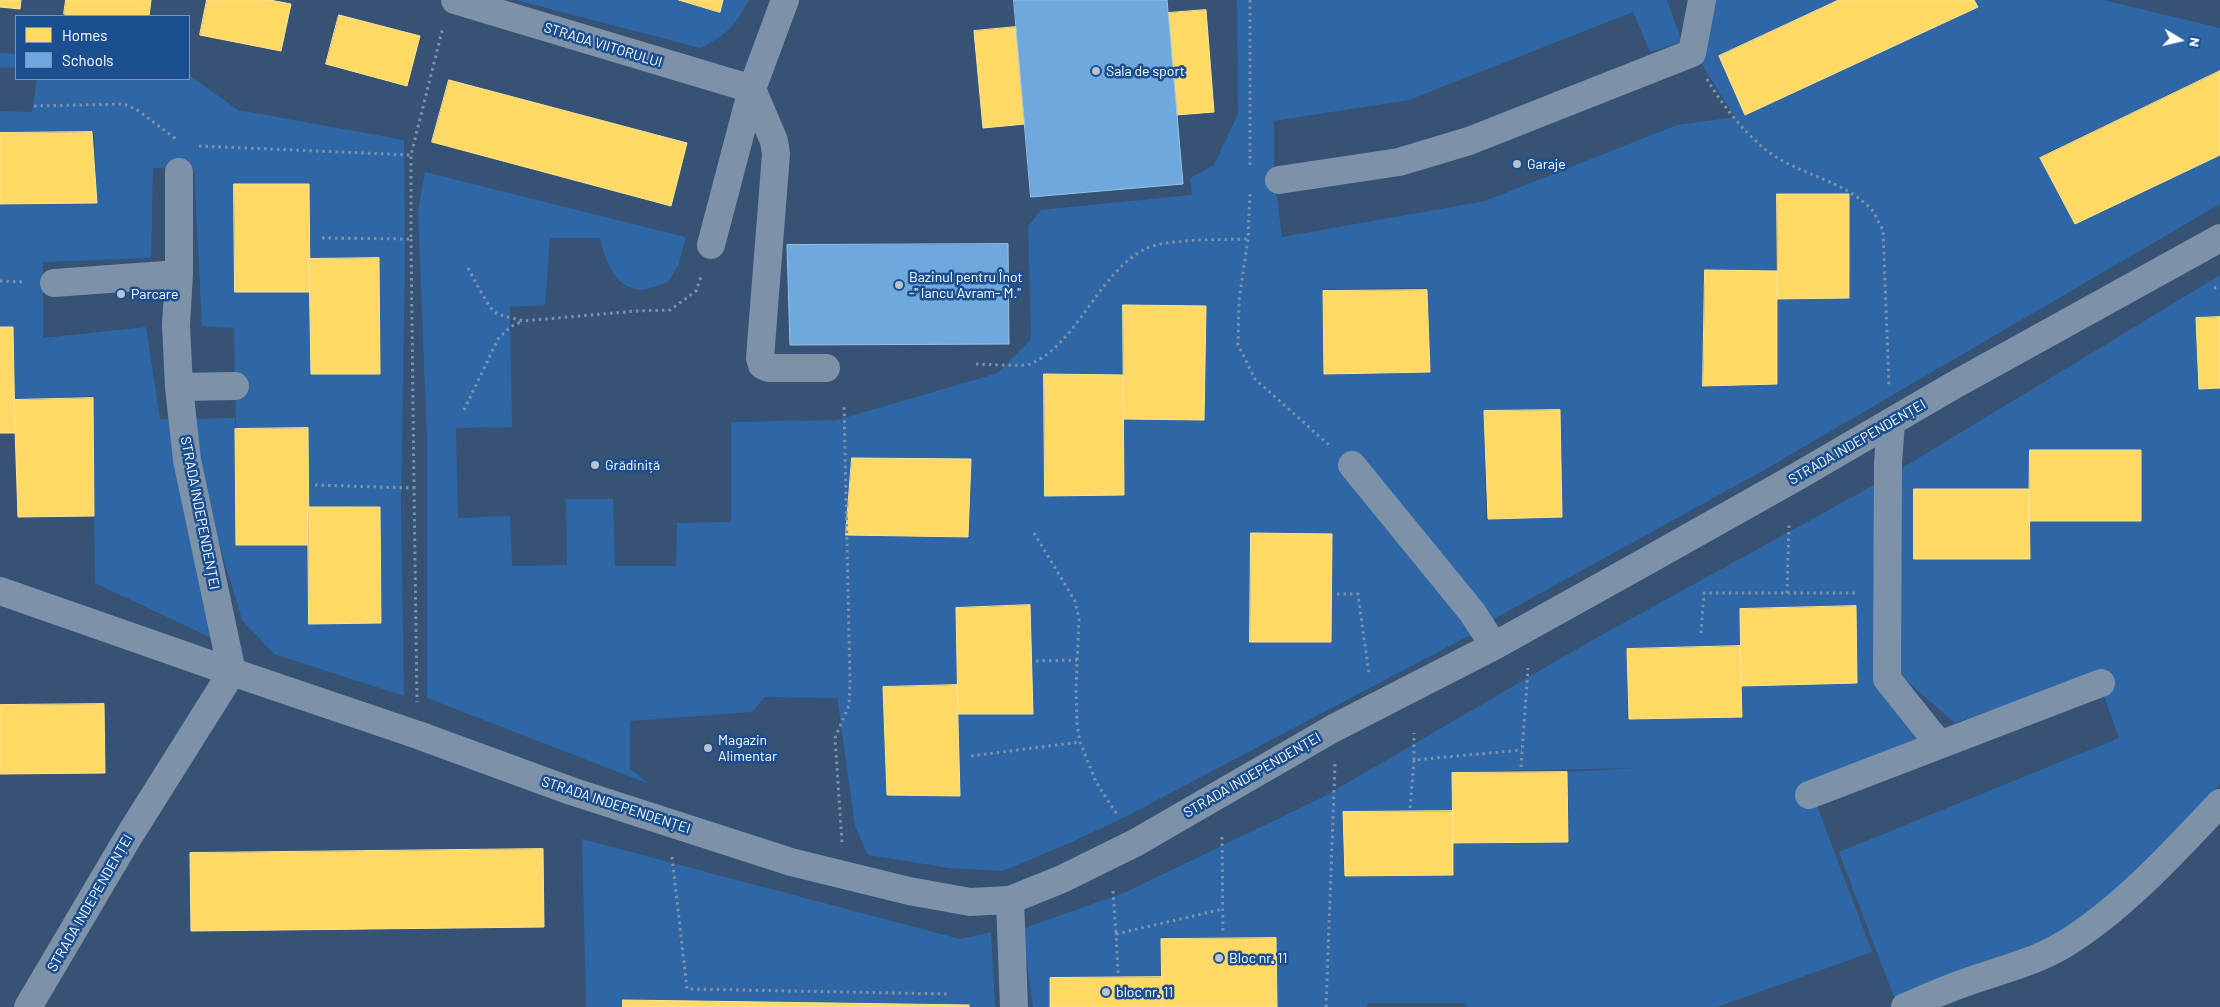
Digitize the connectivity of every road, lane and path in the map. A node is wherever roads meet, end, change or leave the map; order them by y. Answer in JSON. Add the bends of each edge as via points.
{"nodes":[{"id":1,"x":785,"y":0,"type":"edge"},
{"id":2,"x":1250,"y":0,"type":"edge"},
{"id":3,"x":1702,"y":0,"type":"edge"},
{"id":4,"x":449,"y":11,"type":"edge"},
{"id":5,"x":1692,"y":53,"type":"junction"},
{"id":6,"x":752,"y":89,"type":"junction"},
{"id":7,"x":34,"y":106,"type":"dead end"},
{"id":8,"x":183,"y":144,"type":"dead end"},
{"id":9,"x":191,"y":146,"type":"dead end"},
{"id":10,"x":411,"y":155,"type":"junction"},
{"id":11,"x":1250,"y":168,"type":"dead end"},
{"id":12,"x":179,"y":172,"type":"dead end"},
{"id":13,"x":1279,"y":180,"type":"dead end"},
{"id":14,"x":1250,"y":186,"type":"dead end"},
{"id":15,"x":322,"y":238,"type":"dead end"},
{"id":16,"x":2220,"y":238,"type":"edge"},
{"id":17,"x":410,"y":239,"type":"junction"},
{"id":18,"x":1248,"y":239,"type":"junction"},
{"id":19,"x":711,"y":245,"type":"joint"},
{"id":20,"x":468,"y":268,"type":"dead end"},
{"id":21,"x":180,"y":274,"type":"junction"},
{"id":22,"x":54,"y":283,"type":"dead end"},
{"id":23,"x":2220,"y":286,"type":"edge"},
{"id":24,"x":2214,"y":288,"type":"dead end"},
{"id":25,"x":523,"y":321,"type":"junction"},
{"id":26,"x":976,"y":364,"type":"dead end"},
{"id":27,"x":826,"y":368,"type":"dead end"},
{"id":28,"x":235,"y":386,"type":"dead end"},
{"id":29,"x":179,"y":387,"type":"junction"},
{"id":30,"x":844,"y":406,"type":"dead end"},
{"id":31,"x":464,"y":410,"type":"dead end"},
{"id":32,"x":1891,"y":422,"type":"junction"},
{"id":33,"x":1352,"y":465,"type":"joint"},
{"id":34,"x":315,"y":485,"type":"dead end"},
{"id":35,"x":414,"y":488,"type":"junction"},
{"id":36,"x":1789,"y":524,"type":"dead end"},
{"id":37,"x":1034,"y":533,"type":"dead end"},
{"id":38,"x":0,"y":591,"type":"edge"},
{"id":39,"x":1787,"y":593,"type":"junction"},
{"id":40,"x":1863,"y":593,"type":"dead end"},
{"id":41,"x":1337,"y":594,"type":"dead end"},
{"id":42,"x":1701,"y":633,"type":"dead end"},
{"id":43,"x":1494,"y":646,"type":"junction"},
{"id":44,"x":1078,"y":660,"type":"junction"},
{"id":45,"x":1036,"y":661,"type":"dead end"},
{"id":46,"x":1528,"y":668,"type":"dead end"},
{"id":47,"x":232,"y":672,"type":"junction"},
{"id":48,"x":1370,"y":683,"type":"dead end"},
{"id":49,"x":2101,"y":683,"type":"dead end"},
{"id":50,"x":1334,"y":728,"type":"junction"},
{"id":51,"x":1414,"y":733,"type":"dead end"},
{"id":52,"x":418,"y":735,"type":"junction"},
{"id":53,"x":1080,"y":742,"type":"junction"},
{"id":54,"x":1940,"y":744,"type":"junction"},
{"id":55,"x":1522,"y":750,"type":"junction"},
{"id":56,"x":971,"y":756,"type":"dead end"},
{"id":57,"x":1414,"y":760,"type":"junction"},
{"id":58,"x":1521,"y":767,"type":"dead end"},
{"id":59,"x":1808,"y":795,"type":"dead end"},
{"id":60,"x":2220,"y":803,"type":"edge"},
{"id":61,"x":1410,"y":808,"type":"dead end"},
{"id":62,"x":670,"y":824,"type":"junction"},
{"id":63,"x":1222,"y":837,"type":"dead end"},
{"id":64,"x":1135,"y":842,"type":"junction"},
{"id":65,"x":844,"y":875,"type":"junction"},
{"id":66,"x":1113,"y":891,"type":"dead end"},
{"id":67,"x":1010,"y":900,"type":"junction"},
{"id":68,"x":1224,"y":909,"type":"junction"},
{"id":69,"x":1116,"y":934,"type":"junction"},
{"id":70,"x":1223,"y":934,"type":"dead end"},
{"id":71,"x":1118,"y":973,"type":"dead end"},
{"id":72,"x":948,"y":994,"type":"dead end"},
{"id":73,"x":28,"y":1007,"type":"edge"},
{"id":74,"x":1014,"y":1007,"type":"edge"},
{"id":75,"x":1326,"y":1007,"type":"edge"},
{"id":76,"x":1905,"y":1007,"type":"edge"}],
"edges":[{"from":1,"to":6,"type":"street"},
{"from":2,"to":11,"type":"path"},
{"from":3,"to":5,"type":"street"},
{"from":4,"to":6,"type":"street","name":"STRADA VIITORULUI"},
{"from":4,"to":10,"type":"path"},
{"from":5,"to":13,"type":"street","via":[[1469,141],[1399,162]]},
{"from":5,"to":32,"type":"path","via":[[1715,93],[1744,129],[1767,150],[1791,165],[1852,192],[1873,211],[1882,230]]},
{"from":6,"to":19,"type":"street"},
{"from":6,"to":27,"type":"street","via":[[774,141],[776,154],[760,358],[768,368]]},
{"from":7,"to":8,"type":"path","via":[[124,104],[139,111]]},
{"from":9,"to":10,"type":"path"},
{"from":10,"to":17,"type":"path"},
{"from":12,"to":21,"type":"street","name":"STRADA INDEPENDENȚEI"},
{"from":14,"to":18,"type":"path"},
{"from":15,"to":17,"type":"path"},
{"from":16,"to":32,"type":"street","name":"STRADA INDEPENDENȚEI"},
{"from":17,"to":35,"type":"path"},
{"from":18,"to":26,"type":"path","via":[[1170,243],[1146,248],[1120,268],[1060,342],[1041,358],[1028,365]]},
{"from":18,"to":33,"type":"path","via":[[1238,345],[1255,379]]},
{"from":19,"to":25,"type":"path","via":[[696,291],[670,310]]},
{"from":20,"to":25,"type":"path","via":[[490,308],[497,314]]},
{"from":21,"to":22,"type":"street"},
{"from":21,"to":29,"type":"street","name":"STRADA INDEPENDENȚEI","via":[[176,325]]},
{"from":23,"to":24,"type":"path"},
{"from":25,"to":31,"type":"path","via":[[498,339]]},
{"from":28,"to":29,"type":"street"},
{"from":29,"to":47,"type":"street","name":"STRADA INDEPENDENȚEI","via":[[187,460]]},
{"from":30,"to":65,"type":"path","via":[[850,683],[849,706],[835,738]]},
{"from":32,"to":43,"type":"street","name":"STRADA INDEPENDENȚEI"},
{"from":32,"to":54,"type":"street","via":[[1887,679]]},
{"from":33,"to":43,"type":"street","via":[[1472,612]]},
{"from":34,"to":35,"type":"path"},
{"from":35,"to":52,"type":"path"},
{"from":36,"to":39,"type":"path"},
{"from":37,"to":44,"type":"path","via":[[1075,601],[1079,619]]},
{"from":38,"to":47,"type":"street","name":"STRADA INDEPENDENȚEI"},
{"from":39,"to":40,"type":"path"},
{"from":39,"to":42,"type":"path","via":[[1704,593]]},
{"from":41,"to":48,"type":"path","via":[[1358,594]]},
{"from":43,"to":50,"type":"street","name":"STRADA INDEPENDENȚEI"},
{"from":44,"to":45,"type":"path"},
{"from":44,"to":53,"type":"path","via":[[1077,724]]},
{"from":46,"to":55,"type":"path"},
{"from":47,"to":52,"type":"street","name":"STRADA INDEPENDENȚEI"},
{"from":47,"to":73,"type":"street","name":"STRADA INDEPENDENȚEI","via":[[129,836]]},
{"from":49,"to":54,"type":"street"},
{"from":50,"to":64,"type":"street","name":"STRADA INDEPENDENȚEI"},
{"from":50,"to":75,"type":"path"},
{"from":51,"to":57,"type":"path"},
{"from":52,"to":62,"type":"street","name":"STRADA INDEPENDENȚEI"},
{"from":53,"to":56,"type":"path"},
{"from":53,"to":64,"type":"path","via":[[1096,782]]},
{"from":54,"to":59,"type":"street"},
{"from":55,"to":57,"type":"path"},
{"from":55,"to":58,"type":"path"},
{"from":57,"to":61,"type":"path"},
{"from":60,"to":76,"type":"street","via":[[2165,861],[2106,913],[2063,945]]},
{"from":62,"to":65,"type":"street","name":"STRADA INDEPENDENȚEI","via":[[790,862]]},
{"from":62,"to":72,"type":"path","via":[[687,989]]},
{"from":63,"to":68,"type":"path"},
{"from":64,"to":67,"type":"street","name":"STRADA INDEPENDENȚEI","via":[[1062,880]]},
{"from":65,"to":67,"type":"street","name":"STRADA INDEPENDENȚEI","via":[[970,902]]},
{"from":66,"to":69,"type":"path"},
{"from":67,"to":74,"type":"street"},
{"from":68,"to":69,"type":"path"},
{"from":68,"to":70,"type":"path"},
{"from":69,"to":71,"type":"path"}]}
